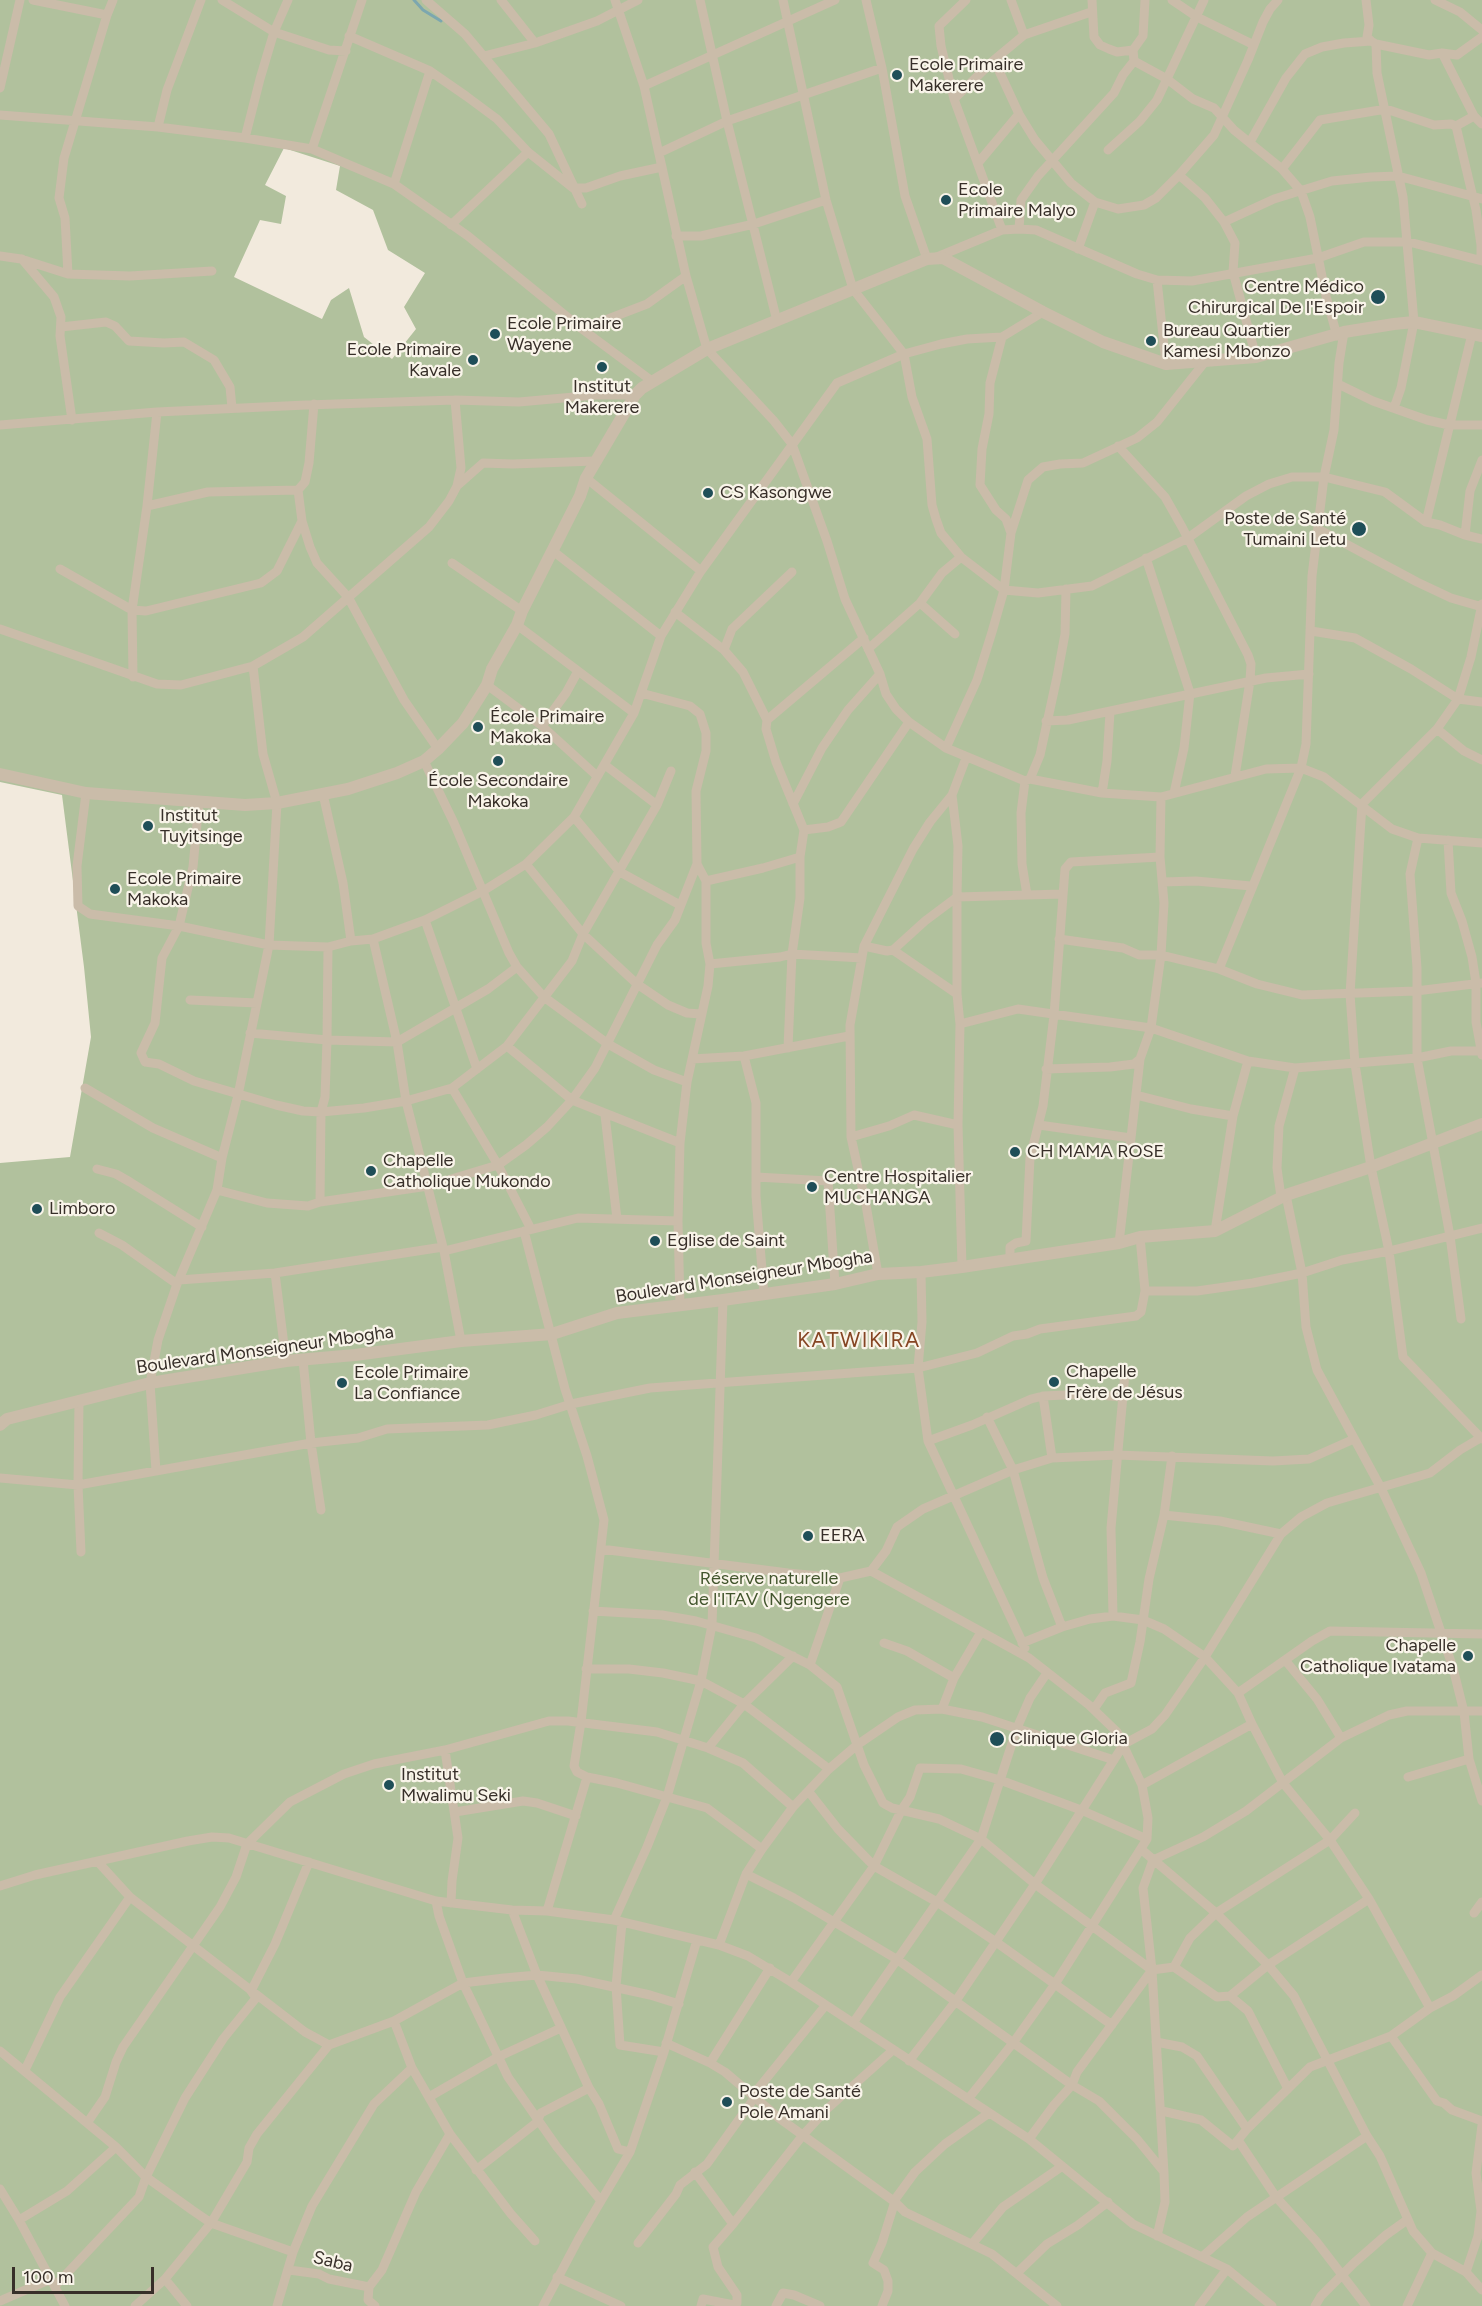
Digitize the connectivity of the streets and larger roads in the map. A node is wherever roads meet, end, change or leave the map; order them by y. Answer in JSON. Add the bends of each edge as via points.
{"nodes":[{"id":1,"x":20,"y":0,"type":"edge"},
{"id":2,"x":33,"y":0,"type":"edge"},
{"id":3,"x":113,"y":0,"type":"edge"},
{"id":4,"x":201,"y":0,"type":"edge"},
{"id":5,"x":222,"y":0,"type":"edge"},
{"id":6,"x":288,"y":0,"type":"edge"},
{"id":7,"x":362,"y":0,"type":"edge"},
{"id":8,"x":426,"y":0,"type":"edge"},
{"id":9,"x":501,"y":0,"type":"edge"},
{"id":10,"x":638,"y":0,"type":"edge"},
{"id":11,"x":700,"y":0,"type":"edge"},
{"id":12,"x":783,"y":0,"type":"edge"},
{"id":13,"x":835,"y":0,"type":"edge"},
{"id":14,"x":866,"y":0,"type":"edge"},
{"id":15,"x":966,"y":0,"type":"edge"},
{"id":16,"x":1011,"y":0,"type":"edge"},
{"id":17,"x":1092,"y":0,"type":"edge"},
{"id":18,"x":1145,"y":0,"type":"edge"},
{"id":19,"x":1172,"y":0,"type":"edge"},
{"id":20,"x":1204,"y":0,"type":"edge"},
{"id":21,"x":1278,"y":0,"type":"edge"},
{"id":22,"x":1366,"y":0,"type":"edge"},
{"id":23,"x":1435,"y":0,"type":"edge"},
{"id":24,"x":617,"y":4,"type":"edge"},
{"id":25,"x":1091,"y":12,"type":"junction"},
{"id":26,"x":107,"y":15,"type":"junction"},
{"id":27,"x":1197,"y":17,"type":"junction"},
{"id":28,"x":788,"y":20,"type":"junction"},
{"id":29,"x":1482,"y":30,"type":"edge"},
{"id":30,"x":274,"y":32,"type":"junction"},
{"id":31,"x":349,"y":36,"type":"junction"},
{"id":32,"x":1024,"y":36,"type":"junction"},
{"id":33,"x":1482,"y":37,"type":"edge"},
{"id":34,"x":535,"y":43,"type":"junction"},
{"id":35,"x":1374,"y":43,"type":"junction"},
{"id":36,"x":1254,"y":45,"type":"junction"},
{"id":37,"x":1133,"y":50,"type":"junction"},
{"id":38,"x":346,"y":51,"type":"junction"},
{"id":39,"x":1442,"y":53,"type":"junction"},
{"id":40,"x":712,"y":54,"type":"junction"},
{"id":41,"x":484,"y":56,"type":"junction"},
{"id":42,"x":994,"y":60,"type":"junction"},
{"id":43,"x":1134,"y":61,"type":"junction"},
{"id":44,"x":882,"y":68,"type":"junction"},
{"id":45,"x":430,"y":71,"type":"junction"},
{"id":46,"x":1167,"y":79,"type":"junction"},
{"id":47,"x":644,"y":86,"type":"junction"},
{"id":48,"x":0,"y":88,"type":"edge"},
{"id":49,"x":805,"y":94,"type":"junction"},
{"id":50,"x":954,"y":99,"type":"junction"},
{"id":51,"x":1386,"y":109,"type":"junction"},
{"id":52,"x":1019,"y":114,"type":"junction"},
{"id":53,"x":0,"y":115,"type":"edge"},
{"id":54,"x":1474,"y":116,"type":"junction"},
{"id":55,"x":1222,"y":118,"type":"junction"},
{"id":56,"x":76,"y":120,"type":"junction"},
{"id":57,"x":727,"y":121,"type":"junction"},
{"id":58,"x":1482,"y":124,"type":"edge"},
{"id":59,"x":1456,"y":126,"type":"junction"},
{"id":60,"x":158,"y":127,"type":"junction"},
{"id":61,"x":245,"y":138,"type":"junction"},
{"id":62,"x":1250,"y":142,"type":"junction"},
{"id":63,"x":312,"y":149,"type":"junction"},
{"id":64,"x":1108,"y":150,"type":"dead end"},
{"id":65,"x":528,"y":152,"type":"junction"},
{"id":66,"x":658,"y":153,"type":"junction"},
{"id":67,"x":1052,"y":161,"type":"junction"},
{"id":68,"x":978,"y":163,"type":"junction"},
{"id":69,"x":662,"y":167,"type":"junction"},
{"id":70,"x":1282,"y":169,"type":"junction"},
{"id":71,"x":1179,"y":175,"type":"junction"},
{"id":72,"x":1398,"y":176,"type":"junction"},
{"id":73,"x":394,"y":184,"type":"junction"},
{"id":74,"x":573,"y":188,"type":"junction"},
{"id":75,"x":1301,"y":191,"type":"junction"},
{"id":76,"x":1477,"y":197,"type":"edge"},
{"id":77,"x":826,"y":200,"type":"junction"},
{"id":78,"x":1095,"y":202,"type":"junction"},
{"id":79,"x":582,"y":204,"type":"dead end"},
{"id":80,"x":1224,"y":222,"type":"junction"},
{"id":81,"x":754,"y":224,"type":"junction"},
{"id":82,"x":451,"y":225,"type":"junction"},
{"id":83,"x":1019,"y":229,"type":"junction"},
{"id":84,"x":1002,"y":230,"type":"junction"},
{"id":85,"x":676,"y":236,"type":"junction"},
{"id":86,"x":1409,"y":242,"type":"junction"},
{"id":87,"x":1078,"y":249,"type":"junction"},
{"id":88,"x":0,"y":256,"type":"edge"},
{"id":89,"x":21,"y":258,"type":"junction"},
{"id":90,"x":931,"y":258,"type":"junction"},
{"id":91,"x":1318,"y":258,"type":"junction"},
{"id":92,"x":1481,"y":261,"type":"edge"},
{"id":93,"x":212,"y":271,"type":"dead end"},
{"id":94,"x":1233,"y":272,"type":"junction"},
{"id":95,"x":68,"y":274,"type":"junction"},
{"id":96,"x":686,"y":276,"type":"junction"},
{"id":97,"x":1156,"y":280,"type":"junction"},
{"id":98,"x":853,"y":289,"type":"junction"},
{"id":99,"x":1043,"y":312,"type":"junction"},
{"id":100,"x":777,"y":321,"type":"junction"},
{"id":101,"x":1414,"y":322,"type":"junction"},
{"id":102,"x":61,"y":327,"type":"junction"},
{"id":103,"x":582,"y":329,"type":"junction"},
{"id":104,"x":1341,"y":334,"type":"junction"},
{"id":105,"x":1477,"y":335,"type":"edge"},
{"id":106,"x":1002,"y":337,"type":"junction"},
{"id":107,"x":707,"y":349,"type":"junction"},
{"id":108,"x":904,"y":354,"type":"junction"},
{"id":109,"x":1256,"y":357,"type":"junction"},
{"id":110,"x":1204,"y":363,"type":"junction"},
{"id":111,"x":1166,"y":364,"type":"junction"},
{"id":112,"x":652,"y":381,"type":"junction"},
{"id":113,"x":1338,"y":384,"type":"junction"},
{"id":114,"x":635,"y":395,"type":"junction"},
{"id":115,"x":455,"y":400,"type":"junction"},
{"id":116,"x":314,"y":404,"type":"junction"},
{"id":117,"x":232,"y":408,"type":"junction"},
{"id":118,"x":1394,"y":408,"type":"junction"},
{"id":119,"x":157,"y":412,"type":"junction"},
{"id":120,"x":72,"y":420,"type":"junction"},
{"id":121,"x":0,"y":425,"type":"edge"},
{"id":122,"x":1449,"y":425,"type":"junction"},
{"id":123,"x":1482,"y":426,"type":"edge"},
{"id":124,"x":792,"y":444,"type":"junction"},
{"id":125,"x":1118,"y":446,"type":"junction"},
{"id":126,"x":1482,"y":460,"type":"edge"},
{"id":127,"x":595,"y":461,"type":"junction"},
{"id":128,"x":1324,"y":477,"type":"junction"},
{"id":129,"x":586,"y":478,"type":"junction"},
{"id":130,"x":457,"y":486,"type":"junction"},
{"id":131,"x":298,"y":490,"type":"junction"},
{"id":132,"x":147,"y":506,"type":"junction"},
{"id":133,"x":302,"y":521,"type":"junction"},
{"id":134,"x":1426,"y":522,"type":"junction"},
{"id":135,"x":1318,"y":529,"type":"junction"},
{"id":136,"x":1011,"y":533,"type":"junction"},
{"id":137,"x":1466,"y":535,"type":"junction"},
{"id":138,"x":1188,"y":538,"type":"junction"},
{"id":139,"x":1482,"y":539,"type":"edge"},
{"id":140,"x":553,"y":551,"type":"junction"},
{"id":141,"x":961,"y":557,"type":"junction"},
{"id":142,"x":1146,"y":558,"type":"junction"},
{"id":143,"x":452,"y":563,"type":"dead end"},
{"id":144,"x":60,"y":569,"type":"dead end"},
{"id":145,"x":701,"y":571,"type":"junction"},
{"id":146,"x":792,"y":572,"type":"dead end"},
{"id":147,"x":1066,"y":589,"type":"junction"},
{"id":148,"x":1004,"y":590,"type":"junction"},
{"id":149,"x":348,"y":597,"type":"junction"},
{"id":150,"x":920,"y":603,"type":"junction"},
{"id":151,"x":1482,"y":606,"type":"edge"},
{"id":152,"x":132,"y":610,"type":"junction"},
{"id":153,"x":522,"y":611,"type":"junction"},
{"id":154,"x":675,"y":612,"type":"junction"},
{"id":155,"x":517,"y":625,"type":"junction"},
{"id":156,"x":0,"y":628,"type":"edge"},
{"id":157,"x":1311,"y":631,"type":"junction"},
{"id":158,"x":955,"y":634,"type":"dead end"},
{"id":159,"x":661,"y":636,"type":"junction"},
{"id":160,"x":864,"y":639,"type":"junction"},
{"id":161,"x":868,"y":649,"type":"junction"},
{"id":162,"x":724,"y":651,"type":"junction"},
{"id":163,"x":253,"y":666,"type":"junction"},
{"id":164,"x":578,"y":671,"type":"junction"},
{"id":165,"x":880,"y":674,"type":"junction"},
{"id":166,"x":1309,"y":674,"type":"junction"},
{"id":167,"x":133,"y":676,"type":"junction"},
{"id":168,"x":1250,"y":681,"type":"junction"},
{"id":169,"x":487,"y":685,"type":"junction"},
{"id":170,"x":641,"y":693,"type":"junction"},
{"id":171,"x":1190,"y":693,"type":"junction"},
{"id":172,"x":1458,"y":699,"type":"junction"},
{"id":173,"x":1482,"y":702,"type":"edge"},
{"id":174,"x":1110,"y":712,"type":"junction"},
{"id":175,"x":634,"y":714,"type":"junction"},
{"id":176,"x":767,"y":720,"type":"junction"},
{"id":177,"x":1046,"y":721,"type":"junction"},
{"id":178,"x":909,"y":722,"type":"junction"},
{"id":179,"x":542,"y":726,"type":"junction"},
{"id":180,"x":1437,"y":729,"type":"junction"},
{"id":181,"x":946,"y":748,"type":"junction"},
{"id":182,"x":438,"y":749,"type":"junction"},
{"id":183,"x":966,"y":758,"type":"junction"},
{"id":184,"x":1482,"y":760,"type":"edge"},
{"id":185,"x":424,"y":761,"type":"junction"},
{"id":186,"x":605,"y":765,"type":"junction"},
{"id":187,"x":1301,"y":768,"type":"junction"},
{"id":188,"x":672,"y":771,"type":"dead end"},
{"id":189,"x":0,"y":774,"type":"edge"},
{"id":190,"x":597,"y":776,"type":"junction"},
{"id":191,"x":1235,"y":776,"type":"junction"},
{"id":192,"x":1027,"y":780,"type":"junction"},
{"id":193,"x":86,"y":793,"type":"junction"},
{"id":194,"x":1102,"y":793,"type":"junction"},
{"id":195,"x":1174,"y":793,"type":"junction"},
{"id":196,"x":323,"y":794,"type":"junction"},
{"id":197,"x":952,"y":795,"type":"junction"},
{"id":198,"x":1161,"y":797,"type":"junction"},
{"id":199,"x":198,"y":802,"type":"junction"},
{"id":200,"x":277,"y":803,"type":"junction"},
{"id":201,"x":657,"y":804,"type":"junction"},
{"id":202,"x":793,"y":804,"type":"junction"},
{"id":203,"x":1362,"y":804,"type":"junction"},
{"id":204,"x":574,"y":816,"type":"junction"},
{"id":205,"x":804,"y":830,"type":"junction"},
{"id":206,"x":1418,"y":838,"type":"junction"},
{"id":207,"x":1448,"y":840,"type":"junction"},
{"id":208,"x":1482,"y":843,"type":"edge"},
{"id":209,"x":800,"y":857,"type":"junction"},
{"id":210,"x":1160,"y":857,"type":"junction"},
{"id":211,"x":526,"y":864,"type":"junction"},
{"id":212,"x":697,"y":864,"type":"junction"},
{"id":213,"x":620,"y":872,"type":"junction"},
{"id":214,"x":706,"y":881,"type":"junction"},
{"id":215,"x":1163,"y":882,"type":"junction"},
{"id":216,"x":1251,"y":886,"type":"junction"},
{"id":217,"x":483,"y":891,"type":"junction"},
{"id":218,"x":1063,"y":894,"type":"junction"},
{"id":219,"x":1028,"y":895,"type":"junction"},
{"id":220,"x":957,"y":897,"type":"junction"},
{"id":221,"x":680,"y":905,"type":"junction"},
{"id":222,"x":425,"y":920,"type":"junction"},
{"id":223,"x":179,"y":926,"type":"junction"},
{"id":224,"x":583,"y":934,"type":"junction"},
{"id":225,"x":373,"y":939,"type":"junction"},
{"id":226,"x":1059,"y":939,"type":"junction"},
{"id":227,"x":351,"y":941,"type":"junction"},
{"id":228,"x":269,"y":945,"type":"junction"},
{"id":229,"x":864,"y":946,"type":"junction"},
{"id":230,"x":328,"y":947,"type":"junction"},
{"id":231,"x":893,"y":950,"type":"junction"},
{"id":232,"x":792,"y":954,"type":"junction"},
{"id":233,"x":1161,"y":955,"type":"junction"},
{"id":234,"x":862,"y":958,"type":"junction"},
{"id":235,"x":710,"y":964,"type":"junction"},
{"id":236,"x":517,"y":967,"type":"junction"},
{"id":237,"x":1219,"y":969,"type":"junction"},
{"id":238,"x":1479,"y":983,"type":"edge"},
{"id":239,"x":637,"y":984,"type":"junction"},
{"id":240,"x":1416,"y":991,"type":"junction"},
{"id":241,"x":957,"y":994,"type":"junction"},
{"id":242,"x":1350,"y":994,"type":"junction"},
{"id":243,"x":544,"y":997,"type":"junction"},
{"id":244,"x":190,"y":1000,"type":"dead end"},
{"id":245,"x":257,"y":1003,"type":"junction"},
{"id":246,"x":456,"y":1008,"type":"junction"},
{"id":247,"x":701,"y":1014,"type":"junction"},
{"id":248,"x":1054,"y":1015,"type":"junction"},
{"id":249,"x":960,"y":1024,"type":"junction"},
{"id":250,"x":1151,"y":1028,"type":"junction"},
{"id":251,"x":250,"y":1033,"type":"junction"},
{"id":252,"x":849,"y":1036,"type":"junction"},
{"id":253,"x":327,"y":1040,"type":"junction"},
{"id":254,"x":397,"y":1042,"type":"junction"},
{"id":255,"x":608,"y":1044,"type":"junction"},
{"id":256,"x":507,"y":1046,"type":"junction"},
{"id":257,"x":788,"y":1048,"type":"junction"},
{"id":258,"x":1482,"y":1052,"type":"edge"},
{"id":259,"x":744,"y":1056,"type":"junction"},
{"id":260,"x":1417,"y":1058,"type":"junction"},
{"id":261,"x":692,"y":1059,"type":"junction"},
{"id":262,"x":1140,"y":1059,"type":"junction"},
{"id":263,"x":1248,"y":1061,"type":"junction"},
{"id":264,"x":1355,"y":1064,"type":"junction"},
{"id":265,"x":1295,"y":1068,"type":"junction"},
{"id":266,"x":477,"y":1069,"type":"junction"},
{"id":267,"x":1046,"y":1069,"type":"junction"},
{"id":268,"x":687,"y":1082,"type":"junction"},
{"id":269,"x":85,"y":1088,"type":"dead end"},
{"id":270,"x":452,"y":1088,"type":"junction"},
{"id":271,"x":238,"y":1095,"type":"junction"},
{"id":272,"x":1136,"y":1095,"type":"junction"},
{"id":273,"x":572,"y":1100,"type":"junction"},
{"id":274,"x":406,"y":1101,"type":"junction"},
{"id":275,"x":321,"y":1112,"type":"junction"},
{"id":276,"x":605,"y":1115,"type":"junction"},
{"id":277,"x":1233,"y":1116,"type":"junction"},
{"id":278,"x":1482,"y":1124,"type":"edge"},
{"id":279,"x":958,"y":1125,"type":"junction"},
{"id":280,"x":1039,"y":1125,"type":"junction"},
{"id":281,"x":851,"y":1137,"type":"junction"},
{"id":282,"x":1131,"y":1138,"type":"junction"},
{"id":283,"x":680,"y":1143,"type":"junction"},
{"id":284,"x":1432,"y":1143,"type":"junction"},
{"id":285,"x":222,"y":1158,"type":"junction"},
{"id":286,"x":498,"y":1165,"type":"junction"},
{"id":287,"x":1371,"y":1167,"type":"junction"},
{"id":288,"x":97,"y":1169,"type":"dead end"},
{"id":289,"x":756,"y":1176,"type":"junction"},
{"id":290,"x":428,"y":1186,"type":"junction"},
{"id":291,"x":217,"y":1190,"type":"junction"},
{"id":292,"x":1284,"y":1196,"type":"junction"},
{"id":293,"x":320,"y":1203,"type":"junction"},
{"id":294,"x":617,"y":1219,"type":"junction"},
{"id":295,"x":678,"y":1221,"type":"junction"},
{"id":296,"x":202,"y":1227,"type":"junction"},
{"id":297,"x":1482,"y":1228,"type":"edge"},
{"id":298,"x":528,"y":1230,"type":"junction"},
{"id":299,"x":1215,"y":1231,"type":"junction"},
{"id":300,"x":99,"y":1233,"type":"dead end"},
{"id":301,"x":1449,"y":1236,"type":"junction"},
{"id":302,"x":1140,"y":1237,"type":"junction"},
{"id":303,"x":1119,"y":1243,"type":"junction"},
{"id":304,"x":443,"y":1249,"type":"junction"},
{"id":305,"x":1389,"y":1251,"type":"junction"},
{"id":306,"x":1010,"y":1260,"type":"junction"},
{"id":307,"x":962,"y":1268,"type":"junction"},
{"id":308,"x":921,"y":1272,"type":"junction"},
{"id":309,"x":275,"y":1273,"type":"junction"},
{"id":310,"x":1302,"y":1273,"type":"junction"},
{"id":311,"x":878,"y":1274,"type":"junction"},
{"id":312,"x":178,"y":1282,"type":"junction"},
{"id":313,"x":835,"y":1284,"type":"junction"},
{"id":314,"x":1145,"y":1291,"type":"junction"},
{"id":315,"x":764,"y":1293,"type":"junction"},
{"id":316,"x":723,"y":1300,"type":"junction"},
{"id":317,"x":680,"y":1305,"type":"junction"},
{"id":318,"x":1461,"y":1319,"type":"dead end"},
{"id":319,"x":552,"y":1334,"type":"junction"},
{"id":320,"x":461,"y":1341,"type":"junction"},
{"id":321,"x":303,"y":1360,"type":"junction"},
{"id":322,"x":286,"y":1361,"type":"junction"},
{"id":323,"x":918,"y":1368,"type":"junction"},
{"id":324,"x":1125,"y":1373,"type":"dead end"},
{"id":325,"x":150,"y":1383,"type":"junction"},
{"id":326,"x":719,"y":1384,"type":"junction"},
{"id":327,"x":1043,"y":1396,"type":"junction"},
{"id":328,"x":1122,"y":1397,"type":"junction"},
{"id":329,"x":79,"y":1400,"type":"junction"},
{"id":330,"x":570,"y":1404,"type":"junction"},
{"id":331,"x":987,"y":1417,"type":"junction"},
{"id":332,"x":0,"y":1425,"type":"edge"},
{"id":333,"x":1481,"y":1438,"type":"edge"},
{"id":334,"x":1354,"y":1439,"type":"junction"},
{"id":335,"x":928,"y":1441,"type":"junction"},
{"id":336,"x":311,"y":1443,"type":"junction"},
{"id":337,"x":1118,"y":1455,"type":"junction"},
{"id":338,"x":1172,"y":1456,"type":"junction"},
{"id":339,"x":1053,"y":1458,"type":"junction"},
{"id":340,"x":1013,"y":1470,"type":"junction"},
{"id":341,"x":156,"y":1471,"type":"junction"},
{"id":342,"x":0,"y":1478,"type":"edge"},
{"id":343,"x":78,"y":1485,"type":"junction"},
{"id":344,"x":1381,"y":1488,"type":"junction"},
{"id":345,"x":955,"y":1496,"type":"junction"},
{"id":346,"x":321,"y":1510,"type":"dead end"},
{"id":347,"x":1164,"y":1515,"type":"junction"},
{"id":348,"x":1281,"y":1534,"type":"junction"},
{"id":349,"x":602,"y":1549,"type":"junction"},
{"id":350,"x":81,"y":1552,"type":"dead end"},
{"id":351,"x":715,"y":1563,"type":"junction"},
{"id":352,"x":871,"y":1571,"type":"junction"},
{"id":353,"x":840,"y":1578,"type":"junction"},
{"id":354,"x":593,"y":1611,"type":"junction"},
{"id":355,"x":1113,"y":1616,"type":"junction"},
{"id":356,"x":1143,"y":1620,"type":"junction"},
{"id":357,"x":712,"y":1625,"type":"junction"},
{"id":358,"x":1062,"y":1627,"type":"junction"},
{"id":359,"x":981,"y":1632,"type":"junction"},
{"id":360,"x":1442,"y":1634,"type":"junction"},
{"id":361,"x":1482,"y":1634,"type":"edge"},
{"id":362,"x":884,"y":1643,"type":"dead end"},
{"id":363,"x":1022,"y":1643,"type":"junction"},
{"id":364,"x":793,"y":1656,"type":"junction"},
{"id":365,"x":1205,"y":1657,"type":"junction"},
{"id":366,"x":1029,"y":1658,"type":"junction"},
{"id":367,"x":1285,"y":1660,"type":"junction"},
{"id":368,"x":810,"y":1665,"type":"junction"},
{"id":369,"x":586,"y":1669,"type":"junction"},
{"id":370,"x":1047,"y":1672,"type":"junction"},
{"id":371,"x":954,"y":1678,"type":"junction"},
{"id":372,"x":701,"y":1682,"type":"junction"},
{"id":373,"x":1238,"y":1693,"type":"junction"},
{"id":374,"x":744,"y":1704,"type":"junction"},
{"id":375,"x":942,"y":1709,"type":"junction"},
{"id":376,"x":1094,"y":1709,"type":"junction"},
{"id":377,"x":1482,"y":1711,"type":"edge"},
{"id":378,"x":1464,"y":1712,"type":"junction"},
{"id":379,"x":581,"y":1722,"type":"junction"},
{"id":380,"x":1252,"y":1724,"type":"junction"},
{"id":381,"x":1017,"y":1728,"type":"junction"},
{"id":382,"x":1341,"y":1738,"type":"junction"},
{"id":383,"x":686,"y":1740,"type":"junction"},
{"id":384,"x":1124,"y":1744,"type":"junction"},
{"id":385,"x":857,"y":1745,"type":"junction"},
{"id":386,"x":708,"y":1748,"type":"junction"},
{"id":387,"x":445,"y":1750,"type":"junction"},
{"id":388,"x":1469,"y":1759,"type":"junction"},
{"id":389,"x":1114,"y":1760,"type":"junction"},
{"id":390,"x":829,"y":1769,"type":"junction"},
{"id":391,"x":587,"y":1777,"type":"junction"},
{"id":392,"x":1408,"y":1777,"type":"dead end"},
{"id":393,"x":1000,"y":1780,"type":"junction"},
{"id":394,"x":1283,"y":1783,"type":"junction"},
{"id":395,"x":1142,"y":1785,"type":"junction"},
{"id":396,"x":809,"y":1792,"type":"junction"},
{"id":397,"x":667,"y":1797,"type":"junction"},
{"id":398,"x":1482,"y":1801,"type":"edge"},
{"id":399,"x":793,"y":1807,"type":"junction"},
{"id":400,"x":902,"y":1809,"type":"junction"},
{"id":401,"x":1082,"y":1810,"type":"junction"},
{"id":402,"x":455,"y":1812,"type":"junction"},
{"id":403,"x":1355,"y":1813,"type":"dead end"},
{"id":404,"x":576,"y":1816,"type":"junction"},
{"id":405,"x":981,"y":1839,"type":"junction"},
{"id":406,"x":1147,"y":1839,"type":"junction"},
{"id":407,"x":1330,"y":1840,"type":"junction"},
{"id":408,"x":247,"y":1844,"type":"junction"},
{"id":409,"x":762,"y":1849,"type":"junction"},
{"id":410,"x":1142,"y":1850,"type":"junction"},
{"id":411,"x":1153,"y":1860,"type":"junction"},
{"id":412,"x":98,"y":1862,"type":"junction"},
{"id":413,"x":309,"y":1862,"type":"junction"},
{"id":414,"x":874,"y":1866,"type":"junction"},
{"id":415,"x":747,"y":1874,"type":"junction"},
{"id":416,"x":1035,"y":1884,"type":"junction"},
{"id":417,"x":0,"y":1886,"type":"edge"},
{"id":418,"x":130,"y":1897,"type":"junction"},
{"id":419,"x":1369,"y":1899,"type":"junction"},
{"id":420,"x":436,"y":1901,"type":"junction"},
{"id":421,"x":937,"y":1902,"type":"junction"},
{"id":422,"x":1482,"y":1902,"type":"edge"},
{"id":423,"x":451,"y":1903,"type":"junction"},
{"id":424,"x":512,"y":1910,"type":"junction"},
{"id":425,"x":547,"y":1911,"type":"junction"},
{"id":426,"x":1216,"y":1913,"type":"junction"},
{"id":427,"x":1474,"y":1913,"type":"dead end"},
{"id":428,"x":618,"y":1922,"type":"junction"},
{"id":429,"x":835,"y":1922,"type":"junction"},
{"id":430,"x":1093,"y":1926,"type":"junction"},
{"id":431,"x":697,"y":1940,"type":"junction"},
{"id":432,"x":996,"y":1942,"type":"junction"},
{"id":433,"x":719,"y":1945,"type":"junction"},
{"id":434,"x":195,"y":1946,"type":"junction"},
{"id":435,"x":898,"y":1960,"type":"junction"},
{"id":436,"x":1268,"y":1965,"type":"junction"},
{"id":437,"x":1174,"y":1967,"type":"junction"},
{"id":438,"x":770,"y":1968,"type":"junction"},
{"id":439,"x":1152,"y":1970,"type":"junction"},
{"id":440,"x":537,"y":1975,"type":"junction"},
{"id":441,"x":1482,"y":1975,"type":"edge"},
{"id":442,"x":791,"y":1982,"type":"junction"},
{"id":443,"x":463,"y":1983,"type":"junction"},
{"id":444,"x":1055,"y":1984,"type":"junction"},
{"id":445,"x":616,"y":1986,"type":"junction"},
{"id":446,"x":250,"y":1991,"type":"junction"},
{"id":447,"x":1230,"y":1996,"type":"junction"},
{"id":448,"x":955,"y":2002,"type":"junction"},
{"id":449,"x":679,"y":2004,"type":"junction"},
{"id":450,"x":825,"y":2006,"type":"junction"},
{"id":451,"x":1430,"y":2008,"type":"junction"},
{"id":452,"x":394,"y":2021,"type":"junction"},
{"id":453,"x":854,"y":2023,"type":"junction"},
{"id":454,"x":1112,"y":2025,"type":"junction"},
{"id":455,"x":561,"y":2028,"type":"junction"},
{"id":456,"x":1390,"y":2036,"type":"junction"},
{"id":457,"x":1156,"y":2042,"type":"junction"},
{"id":458,"x":1013,"y":2043,"type":"junction"},
{"id":459,"x":329,"y":2045,"type":"junction"},
{"id":460,"x":665,"y":2048,"type":"junction"},
{"id":461,"x":893,"y":2050,"type":"junction"},
{"id":462,"x":0,"y":2051,"type":"edge"},
{"id":463,"x":498,"y":2057,"type":"junction"},
{"id":464,"x":1328,"y":2060,"type":"junction"},
{"id":465,"x":909,"y":2061,"type":"junction"},
{"id":466,"x":710,"y":2063,"type":"junction"},
{"id":467,"x":412,"y":2068,"type":"junction"},
{"id":468,"x":25,"y":2070,"type":"junction"},
{"id":469,"x":1072,"y":2085,"type":"junction"},
{"id":470,"x":589,"y":2088,"type":"junction"},
{"id":471,"x":1288,"y":2089,"type":"junction"},
{"id":472,"x":754,"y":2096,"type":"junction"},
{"id":473,"x":429,"y":2097,"type":"junction"},
{"id":474,"x":968,"y":2099,"type":"junction"},
{"id":475,"x":1162,"y":2111,"type":"junction"},
{"id":476,"x":989,"y":2113,"type":"junction"},
{"id":477,"x":538,"y":2118,"type":"junction"},
{"id":478,"x":87,"y":2123,"type":"junction"},
{"id":479,"x":1482,"y":2123,"type":"edge"},
{"id":480,"x":1247,"y":2129,"type":"junction"},
{"id":481,"x":450,"y":2134,"type":"junction"},
{"id":482,"x":803,"y":2135,"type":"junction"},
{"id":483,"x":1367,"y":2136,"type":"junction"},
{"id":484,"x":1029,"y":2139,"type":"junction"},
{"id":485,"x":1238,"y":2140,"type":"junction"},
{"id":486,"x":116,"y":2146,"type":"junction"},
{"id":487,"x":630,"y":2152,"type":"junction"},
{"id":488,"x":1061,"y":2167,"type":"junction"},
{"id":489,"x":476,"y":2170,"type":"junction"},
{"id":490,"x":695,"y":2172,"type":"junction"},
{"id":491,"x":1164,"y":2173,"type":"junction"},
{"id":492,"x":146,"y":2177,"type":"junction"},
{"id":493,"x":0,"y":2189,"type":"edge"},
{"id":494,"x":1275,"y":2197,"type":"junction"},
{"id":495,"x":601,"y":2201,"type":"junction"},
{"id":496,"x":895,"y":2202,"type":"junction"},
{"id":497,"x":1108,"y":2202,"type":"junction"},
{"id":498,"x":19,"y":2220,"type":"junction"},
{"id":499,"x":1407,"y":2220,"type":"junction"},
{"id":500,"x":211,"y":2223,"type":"junction"},
{"id":501,"x":733,"y":2224,"type":"junction"},
{"id":502,"x":1157,"y":2236,"type":"junction"},
{"id":503,"x":535,"y":2241,"type":"dead end"},
{"id":504,"x":638,"y":2242,"type":"dead end"},
{"id":505,"x":972,"y":2244,"type":"junction"},
{"id":506,"x":293,"y":2252,"type":"junction"},
{"id":507,"x":1432,"y":2253,"type":"junction"},
{"id":508,"x":1203,"y":2256,"type":"junction"},
{"id":509,"x":1227,"y":2269,"type":"junction"},
{"id":510,"x":289,"y":2270,"type":"junction"},
{"id":511,"x":1017,"y":2272,"type":"junction"},
{"id":512,"x":1466,"y":2272,"type":"junction"},
{"id":513,"x":1342,"y":2275,"type":"junction"},
{"id":514,"x":558,"y":2277,"type":"junction"},
{"id":515,"x":165,"y":2279,"type":"junction"},
{"id":516,"x":53,"y":2283,"type":"junction"},
{"id":517,"x":369,"y":2288,"type":"junction"},
{"id":518,"x":1482,"y":2290,"type":"edge"},
{"id":519,"x":0,"y":2301,"type":"edge"},
{"id":520,"x":65,"y":2306,"type":"edge"},
{"id":521,"x":135,"y":2306,"type":"edge"},
{"id":522,"x":188,"y":2306,"type":"edge"},
{"id":523,"x":277,"y":2306,"type":"edge"},
{"id":524,"x":375,"y":2306,"type":"edge"},
{"id":525,"x":543,"y":2306,"type":"edge"},
{"id":526,"x":621,"y":2306,"type":"edge"},
{"id":527,"x":701,"y":2306,"type":"edge"},
{"id":528,"x":776,"y":2306,"type":"edge"},
{"id":529,"x":820,"y":2306,"type":"edge"},
{"id":530,"x":882,"y":2306,"type":"edge"},
{"id":531,"x":1057,"y":2306,"type":"edge"},
{"id":532,"x":1199,"y":2306,"type":"edge"},
{"id":533,"x":1272,"y":2306,"type":"edge"},
{"id":534,"x":1315,"y":2306,"type":"edge"},
{"id":535,"x":1366,"y":2306,"type":"edge"},
{"id":536,"x":1407,"y":2306,"type":"edge"}],
"edges":[{"from":1,"to":48,"type":"street"},
{"from":2,"to":26,"type":"street"},
{"from":3,"to":26,"type":"street"},
{"from":4,"to":60,"type":"street","via":[[167,90]]},
{"from":5,"to":30,"type":"street"},
{"from":6,"to":30,"type":"street"},
{"from":7,"to":31,"type":"street"},
{"from":8,"to":41,"type":"street"},
{"from":9,"to":34,"type":"street"},
{"from":10,"to":24,"type":"street"},
{"from":11,"to":40,"type":"street"},
{"from":12,"to":28,"type":"street"},
{"from":13,"to":28,"type":"street"},
{"from":14,"to":44,"type":"street"},
{"from":15,"to":50,"type":"street","via":[[939,26]]},
{"from":16,"to":32,"type":"street"},
{"from":17,"to":25,"type":"street"},
{"from":18,"to":37,"type":"street","via":[[1143,36]]},
{"from":19,"to":27,"type":"street"},
{"from":20,"to":27,"type":"street"},
{"from":21,"to":36,"type":"street","via":[[1266,15]]},
{"from":22,"to":35,"type":"street","via":[[1367,37]]},
{"from":23,"to":29,"type":"street","via":[[1460,12]]},
{"from":24,"to":34,"type":"street","via":[[597,21]]},
{"from":24,"to":47,"type":"street"},
{"from":25,"to":32,"type":"street"},
{"from":25,"to":37,"type":"street","via":[[1094,37],[1100,45],[1117,52]]},
{"from":26,"to":56,"type":"street"},
{"from":27,"to":36,"type":"street"},
{"from":27,"to":46,"type":"street"},
{"from":28,"to":40,"type":"street"},
{"from":28,"to":49,"type":"street"},
{"from":30,"to":38,"type":"street","via":[[329,50]]},
{"from":30,"to":61,"type":"street"},
{"from":31,"to":38,"type":"street"},
{"from":31,"to":45,"type":"street"},
{"from":32,"to":42,"type":"street"},
{"from":33,"to":39,"type":"street","via":[[1456,55]]},
{"from":34,"to":41,"type":"street"},
{"from":35,"to":39,"type":"street","via":[[1430,55]]},
{"from":35,"to":51,"type":"street"},
{"from":35,"to":62,"type":"street","via":[[1344,43],[1305,54],[1286,78]]},
{"from":36,"to":55,"type":"street"},
{"from":37,"to":43,"type":"street"},
{"from":38,"to":63,"type":"street"},
{"from":39,"to":54,"type":"street"},
{"from":40,"to":47,"type":"street"},
{"from":40,"to":57,"type":"street"},
{"from":41,"to":74,"type":"street","via":[[549,134]]},
{"from":42,"to":50,"type":"street"},
{"from":42,"to":52,"type":"street"},
{"from":43,"to":46,"type":"street"},
{"from":43,"to":67,"type":"street","via":[[1114,93]]},
{"from":44,"to":49,"type":"street"},
{"from":44,"to":90,"type":"street","via":[[905,196]]},
{"from":45,"to":65,"type":"street","via":[[497,119]]},
{"from":45,"to":73,"type":"street"},
{"from":46,"to":55,"type":"street","via":[[1193,99],[1214,108]]},
{"from":46,"to":64,"type":"street","via":[[1140,121]]},
{"from":47,"to":66,"type":"street"},
{"from":49,"to":57,"type":"street"},
{"from":49,"to":77,"type":"street"},
{"from":50,"to":68,"type":"street"},
{"from":51,"to":59,"type":"street","via":[[1434,125]]},
{"from":51,"to":70,"type":"street","via":[[1320,120]]},
{"from":51,"to":72,"type":"street"},
{"from":52,"to":67,"type":"street"},
{"from":52,"to":68,"type":"street"},
{"from":53,"to":56,"type":"street"},
{"from":54,"to":58,"type":"street"},
{"from":54,"to":59,"type":"street"},
{"from":55,"to":62,"type":"street"},
{"from":55,"to":71,"type":"street","via":[[1214,135]]},
{"from":56,"to":60,"type":"street"},
{"from":56,"to":95,"type":"street","via":[[64,158],[59,198],[65,218]]},
{"from":57,"to":66,"type":"street"},
{"from":57,"to":81,"type":"street"},
{"from":59,"to":76,"type":"street"},
{"from":60,"to":61,"type":"street"},
{"from":61,"to":63,"type":"street"},
{"from":62,"to":70,"type":"street"},
{"from":63,"to":73,"type":"street"},
{"from":65,"to":74,"type":"street"},
{"from":65,"to":82,"type":"street"},
{"from":66,"to":69,"type":"street"},
{"from":67,"to":78,"type":"street"},
{"from":67,"to":83,"type":"street","via":[[1021,201]]},
{"from":68,"to":84,"type":"street"},
{"from":69,"to":74,"type":"street"},
{"from":69,"to":85,"type":"street"},
{"from":70,"to":75,"type":"street"},
{"from":71,"to":78,"type":"street","via":[[1144,205],[1118,209]]},
{"from":71,"to":80,"type":"street","via":[[1194,186]]},
{"from":72,"to":75,"type":"street","via":[[1332,181]]},
{"from":72,"to":76,"type":"street"},
{"from":72,"to":86,"type":"street"},
{"from":73,"to":82,"type":"street"},
{"from":74,"to":79,"type":"street"},
{"from":75,"to":80,"type":"street"},
{"from":75,"to":91,"type":"street"},
{"from":76,"to":92,"type":"street"},
{"from":77,"to":81,"type":"street"},
{"from":77,"to":98,"type":"street"},
{"from":78,"to":87,"type":"street"},
{"from":80,"to":94,"type":"street","via":[[1235,243]]},
{"from":81,"to":85,"type":"street","via":[[701,236]]},
{"from":81,"to":100,"type":"street"},
{"from":82,"to":103,"type":"street"},
{"from":83,"to":84,"type":"street"},
{"from":83,"to":87,"type":"street","via":[[1036,230]]},
{"from":84,"to":90,"type":"street"},
{"from":85,"to":96,"type":"street"},
{"from":86,"to":91,"type":"street","via":[[1364,242]]},
{"from":86,"to":92,"type":"street"},
{"from":86,"to":101,"type":"street"},
{"from":87,"to":97,"type":"street"},
{"from":88,"to":89,"type":"street"},
{"from":89,"to":95,"type":"street"},
{"from":89,"to":102,"type":"street","via":[[54,297]]},
{"from":90,"to":98,"type":"street"},
{"from":90,"to":99,"type":"street","via":[[956,264]]},
{"from":91,"to":94,"type":"street"},
{"from":91,"to":104,"type":"street"},
{"from":93,"to":95,"type":"street","via":[[130,276]]},
{"from":94,"to":97,"type":"street","via":[[1192,281]]},
{"from":94,"to":109,"type":"street"},
{"from":96,"to":103,"type":"street","via":[[647,304]]},
{"from":96,"to":107,"type":"street"},
{"from":97,"to":111,"type":"street"},
{"from":98,"to":100,"type":"street"},
{"from":98,"to":108,"type":"street"},
{"from":99,"to":106,"type":"street"},
{"from":99,"to":111,"type":"street","via":[[1103,342]]},
{"from":100,"to":107,"type":"street"},
{"from":101,"to":104,"type":"street","via":[[1370,326]]},
{"from":101,"to":105,"type":"street"},
{"from":101,"to":118,"type":"street"},
{"from":102,"to":117,"type":"street","via":[[106,322],[129,341],[184,342],[214,360],[230,387]]},
{"from":102,"to":120,"type":"street"},
{"from":103,"to":112,"type":"street"},
{"from":104,"to":109,"type":"street"},
{"from":104,"to":113,"type":"street"},
{"from":105,"to":122,"type":"street"},
{"from":106,"to":108,"type":"street","via":[[967,339]]},
{"from":106,"to":136,"type":"street","via":[[990,383],[980,485],[1006,519]]},
{"from":107,"to":112,"type":"street"},
{"from":107,"to":124,"type":"street"},
{"from":108,"to":124,"type":"street","via":[[837,383]]},
{"from":108,"to":141,"type":"street","via":[[912,397],[927,439],[932,505],[941,533]]},
{"from":109,"to":110,"type":"street"},
{"from":110,"to":111,"type":"street"},
{"from":110,"to":125,"type":"street","via":[[1157,422],[1137,438]]},
{"from":112,"to":114,"type":"street"},
{"from":113,"to":118,"type":"street"},
{"from":113,"to":128,"type":"street"},
{"from":114,"to":115,"type":"street","via":[[519,402]]},
{"from":114,"to":127,"type":"street"},
{"from":115,"to":116,"type":"street"},
{"from":115,"to":130,"type":"street","via":[[461,468]]},
{"from":116,"to":117,"type":"street"},
{"from":116,"to":131,"type":"street","via":[[309,463],[305,482]]},
{"from":117,"to":119,"type":"street"},
{"from":118,"to":122,"type":"street"},
{"from":119,"to":120,"type":"street"},
{"from":119,"to":132,"type":"street"},
{"from":120,"to":121,"type":"street"},
{"from":122,"to":123,"type":"street"},
{"from":122,"to":134,"type":"street"},
{"from":124,"to":145,"type":"street"},
{"from":124,"to":160,"type":"street","via":[[845,599]]},
{"from":125,"to":136,"type":"street","via":[[1083,463],[1043,467],[1028,480]]},
{"from":125,"to":138,"type":"street","via":[[1165,497]]},
{"from":126,"to":137,"type":"street","via":[[1470,491]]},
{"from":127,"to":129,"type":"street"},
{"from":127,"to":130,"type":"street","via":[[483,463]]},
{"from":128,"to":134,"type":"street","via":[[1385,492]]},
{"from":128,"to":135,"type":"street"},
{"from":128,"to":138,"type":"street","via":[[1292,477],[1269,484]]},
{"from":129,"to":140,"type":"street"},
{"from":129,"to":145,"type":"street"},
{"from":130,"to":149,"type":"street","via":[[429,527]]},
{"from":131,"to":132,"type":"street","via":[[208,492]]},
{"from":131,"to":133,"type":"street"},
{"from":132,"to":152,"type":"street"},
{"from":133,"to":149,"type":"street","via":[[317,563]]},
{"from":133,"to":152,"type":"street","via":[[277,571],[261,583],[146,611]]},
{"from":134,"to":137,"type":"street"},
{"from":135,"to":151,"type":"street","via":[[1402,575],[1451,598]]},
{"from":135,"to":157,"type":"street"},
{"from":136,"to":148,"type":"street"},
{"from":137,"to":139,"type":"street"},
{"from":138,"to":142,"type":"street"},
{"from":138,"to":168,"type":"street","via":[[1248,655]]},
{"from":140,"to":153,"type":"street"},
{"from":140,"to":159,"type":"street"},
{"from":141,"to":148,"type":"street"},
{"from":141,"to":150,"type":"street","via":[[942,573]]},
{"from":142,"to":147,"type":"street","via":[[1092,586]]},
{"from":142,"to":171,"type":"street"},
{"from":143,"to":153,"type":"street"},
{"from":144,"to":152,"type":"street"},
{"from":145,"to":154,"type":"street"},
{"from":146,"to":162,"type":"street","via":[[732,629]]},
{"from":147,"to":148,"type":"street"},
{"from":147,"to":177,"type":"street","via":[[1065,634]]},
{"from":148,"to":181,"type":"street","via":[[976,680]]},
{"from":149,"to":163,"type":"street","via":[[303,637]]},
{"from":149,"to":182,"type":"street","via":[[404,700]]},
{"from":150,"to":158,"type":"street"},
{"from":150,"to":161,"type":"street"},
{"from":151,"to":172,"type":"street"},
{"from":152,"to":167,"type":"street"},
{"from":153,"to":155,"type":"street"},
{"from":154,"to":159,"type":"street"},
{"from":154,"to":162,"type":"street"},
{"from":155,"to":164,"type":"street"},
{"from":155,"to":169,"type":"street"},
{"from":156,"to":167,"type":"street"},
{"from":157,"to":166,"type":"street"},
{"from":157,"to":172,"type":"street","via":[[1355,638]]},
{"from":159,"to":170,"type":"street"},
{"from":160,"to":161,"type":"street"},
{"from":160,"to":176,"type":"street"},
{"from":161,"to":165,"type":"street"},
{"from":162,"to":176,"type":"street","via":[[743,672]]},
{"from":163,"to":167,"type":"street","via":[[181,686]]},
{"from":163,"to":200,"type":"street","via":[[263,754]]},
{"from":164,"to":175,"type":"street"},
{"from":164,"to":179,"type":"street"},
{"from":165,"to":178,"type":"street","via":[[886,694]]},
{"from":165,"to":202,"type":"street","via":[[822,748]]},
{"from":166,"to":168,"type":"street"},
{"from":166,"to":187,"type":"street"},
{"from":168,"to":171,"type":"street"},
{"from":168,"to":191,"type":"street"},
{"from":169,"to":179,"type":"street"},
{"from":169,"to":182,"type":"street","via":[[463,723]]},
{"from":170,"to":175,"type":"street"},
{"from":170,"to":212,"type":"street","via":[[690,706],[704,719],[706,751],[696,791]]},
{"from":171,"to":174,"type":"street"},
{"from":171,"to":195,"type":"street"},
{"from":172,"to":173,"type":"street"},
{"from":172,"to":180,"type":"street"},
{"from":174,"to":177,"type":"street"},
{"from":174,"to":194,"type":"street"},
{"from":175,"to":186,"type":"street"},
{"from":176,"to":202,"type":"street","via":[[765,729]]},
{"from":177,"to":192,"type":"street","via":[[1040,755]]},
{"from":178,"to":181,"type":"street"},
{"from":178,"to":205,"type":"street","via":[[841,822]]},
{"from":179,"to":190,"type":"street"},
{"from":180,"to":184,"type":"street"},
{"from":180,"to":203,"type":"street"},
{"from":181,"to":183,"type":"street"},
{"from":182,"to":185,"type":"street"},
{"from":183,"to":192,"type":"street"},
{"from":183,"to":197,"type":"street"},
{"from":185,"to":196,"type":"street","via":[[397,773]]},
{"from":185,"to":217,"type":"street"},
{"from":186,"to":190,"type":"street"},
{"from":186,"to":201,"type":"street"},
{"from":187,"to":191,"type":"street"},
{"from":187,"to":203,"type":"street","via":[[1324,777]]},
{"from":187,"to":216,"type":"street"},
{"from":188,"to":201,"type":"street"},
{"from":189,"to":193,"type":"street"},
{"from":190,"to":204,"type":"street"},
{"from":191,"to":195,"type":"street"},
{"from":192,"to":194,"type":"street"},
{"from":192,"to":219,"type":"street","via":[[1022,813],[1022,864]]},
{"from":193,"to":199,"type":"street"},
{"from":193,"to":223,"type":"street","via":[[77,866],[78,906],[90,914]]},
{"from":194,"to":198,"type":"street"},
{"from":195,"to":198,"type":"street"},
{"from":196,"to":200,"type":"street"},
{"from":196,"to":227,"type":"street","via":[[344,883]]},
{"from":197,"to":220,"type":"street","via":[[958,846]]},
{"from":197,"to":229,"type":"street","via":[[913,849]]},
{"from":198,"to":210,"type":"street"},
{"from":199,"to":200,"type":"street"},
{"from":199,"to":223,"type":"street","via":[[193,867]]},
{"from":200,"to":228,"type":"street"},
{"from":201,"to":213,"type":"street"},
{"from":202,"to":205,"type":"street"},
{"from":203,"to":206,"type":"street","via":[[1392,829]]},
{"from":203,"to":242,"type":"street"},
{"from":204,"to":211,"type":"street"},
{"from":204,"to":213,"type":"street"},
{"from":205,"to":209,"type":"street"},
{"from":206,"to":207,"type":"street"},
{"from":206,"to":240,"type":"street","via":[[1410,874]]},
{"from":207,"to":208,"type":"street"},
{"from":207,"to":238,"type":"street","via":[[1451,893]]},
{"from":209,"to":214,"type":"street"},
{"from":209,"to":232,"type":"street","via":[[800,898]]},
{"from":210,"to":215,"type":"street"},
{"from":210,"to":218,"type":"street","via":[[1071,862],[1065,869]]},
{"from":211,"to":217,"type":"street"},
{"from":211,"to":224,"type":"street"},
{"from":212,"to":214,"type":"street"},
{"from":212,"to":221,"type":"street"},
{"from":213,"to":221,"type":"street"},
{"from":213,"to":224,"type":"street"},
{"from":214,"to":235,"type":"street"},
{"from":215,"to":216,"type":"street"},
{"from":215,"to":233,"type":"street"},
{"from":216,"to":237,"type":"street"},
{"from":217,"to":222,"type":"street"},
{"from":217,"to":236,"type":"street"},
{"from":218,"to":219,"type":"street"},
{"from":218,"to":226,"type":"street"},
{"from":219,"to":220,"type":"street"},
{"from":220,"to":231,"type":"street"},
{"from":220,"to":241,"type":"street"},
{"from":221,"to":239,"type":"street"},
{"from":222,"to":225,"type":"street"},
{"from":222,"to":246,"type":"street"},
{"from":223,"to":228,"type":"street"},
{"from":223,"to":271,"type":"street","via":[[162,958],[155,1023],[141,1053],[145,1062]]},
{"from":224,"to":239,"type":"street"},
{"from":224,"to":243,"type":"street","via":[[572,961]]},
{"from":225,"to":227,"type":"street"},
{"from":225,"to":254,"type":"street"},
{"from":226,"to":233,"type":"street","via":[[1123,948],[1139,955]]},
{"from":226,"to":248,"type":"street"},
{"from":227,"to":230,"type":"street"},
{"from":228,"to":230,"type":"street"},
{"from":228,"to":245,"type":"street"},
{"from":229,"to":231,"type":"street"},
{"from":229,"to":234,"type":"street"},
{"from":230,"to":253,"type":"street"},
{"from":231,"to":241,"type":"street"},
{"from":232,"to":234,"type":"street"},
{"from":232,"to":235,"type":"street"},
{"from":232,"to":257,"type":"street"},
{"from":233,"to":237,"type":"street"},
{"from":233,"to":250,"type":"street"},
{"from":234,"to":252,"type":"street"},
{"from":235,"to":247,"type":"street"},
{"from":236,"to":243,"type":"street"},
{"from":236,"to":246,"type":"street"},
{"from":237,"to":242,"type":"street","via":[[1302,995]]},
{"from":238,"to":240,"type":"street"},
{"from":238,"to":258,"type":"street","via":[[1476,1022]]},
{"from":239,"to":247,"type":"street","via":[[668,1005]]},
{"from":239,"to":255,"type":"street"},
{"from":240,"to":242,"type":"street"},
{"from":240,"to":260,"type":"street"},
{"from":241,"to":249,"type":"street"},
{"from":242,"to":264,"type":"street"},
{"from":243,"to":255,"type":"street"},
{"from":243,"to":256,"type":"street"},
{"from":244,"to":245,"type":"street"},
{"from":245,"to":251,"type":"street"},
{"from":246,"to":254,"type":"street"},
{"from":246,"to":266,"type":"street"},
{"from":247,"to":261,"type":"street"},
{"from":248,"to":249,"type":"street","via":[[1018,1009]]},
{"from":248,"to":250,"type":"street"},
{"from":248,"to":267,"type":"street"},
{"from":249,"to":279,"type":"street"},
{"from":250,"to":262,"type":"street"},
{"from":250,"to":263,"type":"street"},
{"from":251,"to":253,"type":"street"},
{"from":251,"to":271,"type":"street"},
{"from":252,"to":257,"type":"street"},
{"from":252,"to":281,"type":"street"},
{"from":253,"to":254,"type":"street"},
{"from":253,"to":275,"type":"street"},
{"from":254,"to":274,"type":"street"},
{"from":255,"to":268,"type":"street","via":[[654,1070]]},
{"from":255,"to":273,"type":"street"},
{"from":256,"to":266,"type":"street"},
{"from":256,"to":273,"type":"street"},
{"from":257,"to":259,"type":"street"},
{"from":258,"to":260,"type":"street","via":[[1451,1051]]},
{"from":259,"to":261,"type":"street"},
{"from":259,"to":289,"type":"street","via":[[756,1103]]},
{"from":260,"to":264,"type":"street"},
{"from":260,"to":284,"type":"street"},
{"from":261,"to":268,"type":"street"},
{"from":262,"to":267,"type":"street","via":[[1134,1064],[1110,1067]]},
{"from":262,"to":272,"type":"street"},
{"from":263,"to":265,"type":"street"},
{"from":263,"to":277,"type":"street"},
{"from":264,"to":265,"type":"street"},
{"from":264,"to":287,"type":"street"},
{"from":265,"to":292,"type":"street","via":[[1279,1126],[1277,1168]]},
{"from":266,"to":270,"type":"street"},
{"from":267,"to":280,"type":"street"},
{"from":268,"to":283,"type":"street"},
{"from":269,"to":285,"type":"street","via":[[153,1128]]},
{"from":270,"to":274,"type":"street"},
{"from":270,"to":286,"type":"street"},
{"from":271,"to":275,"type":"street"},
{"from":271,"to":285,"type":"street"},
{"from":272,"to":277,"type":"street"},
{"from":272,"to":282,"type":"street"},
{"from":273,"to":276,"type":"street"},
{"from":273,"to":286,"type":"street","via":[[526,1145]]},
{"from":274,"to":275,"type":"street"},
{"from":274,"to":290,"type":"street"},
{"from":275,"to":293,"type":"street"},
{"from":276,"to":283,"type":"street"},
{"from":276,"to":294,"type":"street"},
{"from":277,"to":299,"type":"street"},
{"from":278,"to":284,"type":"street","name":"Boulevard Monseigneur Mbogha"},
{"from":279,"to":281,"type":"street","via":[[914,1114]]},
{"from":279,"to":307,"type":"street"},
{"from":280,"to":282,"type":"street"},
{"from":280,"to":306,"type":"street","via":[[1030,1158],[1026,1241],[1010,1247]]},
{"from":281,"to":311,"type":"street"},
{"from":282,"to":303,"type":"street"},
{"from":283,"to":295,"type":"street"},
{"from":284,"to":287,"type":"street","name":"Boulevard Monseigneur Mbogha"},
{"from":284,"to":301,"type":"street"},
{"from":285,"to":291,"type":"street"},
{"from":286,"to":290,"type":"street"},
{"from":286,"to":298,"type":"street"},
{"from":287,"to":292,"type":"street","name":"Boulevard Monseigneur Mbogha"},
{"from":287,"to":305,"type":"street"},
{"from":288,"to":296,"type":"street","via":[[123,1178]]},
{"from":289,"to":313,"type":"street","via":[[828,1181]]},
{"from":289,"to":315,"type":"street"},
{"from":290,"to":293,"type":"street"},
{"from":290,"to":304,"type":"street"},
{"from":291,"to":293,"type":"street","via":[[288,1206]]},
{"from":291,"to":296,"type":"street"},
{"from":292,"to":299,"type":"street","name":"Boulevard Monseigneur Mbogha"},
{"from":292,"to":310,"type":"street"},
{"from":294,"to":295,"type":"street"},
{"from":294,"to":298,"type":"street","via":[[578,1218]]},
{"from":295,"to":317,"type":"street"},
{"from":296,"to":312,"type":"street"},
{"from":297,"to":301,"type":"street"},
{"from":298,"to":304,"type":"street"},
{"from":298,"to":319,"type":"street"},
{"from":299,"to":302,"type":"street","name":"Boulevard Monseigneur Mbogha"},
{"from":300,"to":312,"type":"street"},
{"from":301,"to":305,"type":"street"},
{"from":301,"to":318,"type":"street"},
{"from":302,"to":303,"type":"street","name":"Boulevard Monseigneur Mbogha"},
{"from":302,"to":314,"type":"street"},
{"from":303,"to":306,"type":"street","name":"Boulevard Monseigneur Mbogha"},
{"from":304,"to":309,"type":"street"},
{"from":304,"to":320,"type":"street"},
{"from":305,"to":310,"type":"street"},
{"from":305,"to":333,"type":"street","via":[[1403,1357]]},
{"from":306,"to":307,"type":"street","name":"Boulevard Monseigneur Mbogha"},
{"from":307,"to":308,"type":"street","name":"Boulevard Monseigneur Mbogha"},
{"from":308,"to":311,"type":"street","name":"Boulevard Monseigneur Mbogha"},
{"from":308,"to":323,"type":"street"},
{"from":309,"to":312,"type":"street"},
{"from":309,"to":322,"type":"street"},
{"from":310,"to":314,"type":"street","via":[[1197,1291]]},
{"from":310,"to":334,"type":"street","via":[[1306,1327],[1317,1370]]},
{"from":311,"to":313,"type":"street","name":"Boulevard Monseigneur Mbogha"},
{"from":312,"to":325,"type":"street","via":[[158,1340]]},
{"from":313,"to":315,"type":"street","name":"Boulevard Monseigneur Mbogha"},
{"from":314,"to":323,"type":"street","via":[[1142,1312],[1136,1316],[1040,1329],[977,1353]]},
{"from":315,"to":316,"type":"street","name":"Boulevard Monseigneur Mbogha"},
{"from":316,"to":317,"type":"street","name":"Boulevard Monseigneur Mbogha"},
{"from":316,"to":326,"type":"street"},
{"from":317,"to":319,"type":"street","name":"Boulevard Monseigneur Mbogha","via":[[617,1313]]},
{"from":319,"to":320,"type":"street","name":"Boulevard Monseigneur Mbogha"},
{"from":319,"to":330,"type":"street"},
{"from":320,"to":321,"type":"street","name":"Boulevard Monseigneur Mbogha"},
{"from":321,"to":322,"type":"street","name":"Boulevard Monseigneur Mbogha"},
{"from":321,"to":336,"type":"street"},
{"from":322,"to":325,"type":"street","name":"Boulevard Monseigneur Mbogha"},
{"from":323,"to":326,"type":"street"},
{"from":323,"to":335,"type":"street"},
{"from":324,"to":328,"type":"street"},
{"from":325,"to":329,"type":"street","name":"Boulevard Monseigneur Mbogha"},
{"from":325,"to":341,"type":"street"},
{"from":326,"to":330,"type":"street","via":[[650,1388]]},
{"from":326,"to":351,"type":"street"},
{"from":327,"to":328,"type":"street"},
{"from":327,"to":331,"type":"street"},
{"from":327,"to":339,"type":"street"},
{"from":328,"to":337,"type":"street"},
{"from":329,"to":332,"type":"street","name":"Boulevard Monseigneur Mbogha","via":[[7,1419]]},
{"from":329,"to":343,"type":"street"},
{"from":330,"to":336,"type":"street","via":[[488,1425],[387,1429],[358,1438]]},
{"from":330,"to":349,"type":"street","via":[[602,1509]]},
{"from":331,"to":335,"type":"street"},
{"from":331,"to":340,"type":"street"},
{"from":333,"to":344,"type":"street","via":[[1430,1473]]},
{"from":334,"to":338,"type":"street","via":[[1310,1459]]},
{"from":334,"to":344,"type":"street"},
{"from":335,"to":345,"type":"street"},
{"from":336,"to":341,"type":"street"},
{"from":336,"to":346,"type":"street"},
{"from":337,"to":338,"type":"street"},
{"from":337,"to":339,"type":"street"},
{"from":337,"to":355,"type":"street","via":[[1111,1528]]},
{"from":338,"to":347,"type":"street"},
{"from":339,"to":340,"type":"street"},
{"from":340,"to":345,"type":"street"},
{"from":340,"to":358,"type":"street","via":[[1043,1578]]},
{"from":341,"to":343,"type":"street"},
{"from":342,"to":343,"type":"street"},
{"from":343,"to":350,"type":"street"},
{"from":344,"to":348,"type":"street","via":[[1327,1503]]},
{"from":344,"to":360,"type":"street","via":[[1420,1573]]},
{"from":345,"to":352,"type":"street","via":[[923,1509],[897,1527]]},
{"from":345,"to":363,"type":"street"},
{"from":347,"to":348,"type":"street","via":[[1220,1521]]},
{"from":347,"to":356,"type":"street"},
{"from":348,"to":365,"type":"street"},
{"from":349,"to":351,"type":"street"},
{"from":349,"to":354,"type":"street"},
{"from":351,"to":353,"type":"street"},
{"from":351,"to":357,"type":"street"},
{"from":352,"to":353,"type":"street"},
{"from":352,"to":359,"type":"street"},
{"from":353,"to":368,"type":"street"},
{"from":354,"to":357,"type":"street","via":[[662,1615]]},
{"from":354,"to":369,"type":"street"},
{"from":355,"to":356,"type":"street"},
{"from":355,"to":358,"type":"street"},
{"from":356,"to":365,"type":"street","via":[[1164,1629]]},
{"from":356,"to":376,"type":"street","via":[[1131,1683],[1105,1693]]},
{"from":357,"to":364,"type":"street","via":[[756,1638]]},
{"from":357,"to":372,"type":"street"},
{"from":358,"to":363,"type":"street"},
{"from":359,"to":366,"type":"street"},
{"from":359,"to":371,"type":"street"},
{"from":360,"to":361,"type":"street"},
{"from":360,"to":367,"type":"street","via":[[1330,1631]]},
{"from":360,"to":378,"type":"street"},
{"from":362,"to":371,"type":"street","via":[[907,1651]]},
{"from":363,"to":366,"type":"street"},
{"from":364,"to":368,"type":"street"},
{"from":364,"to":374,"type":"street"},
{"from":365,"to":373,"type":"street"},
{"from":365,"to":384,"type":"street","via":[[1152,1729]]},
{"from":366,"to":370,"type":"street"},
{"from":367,"to":373,"type":"street"},
{"from":367,"to":382,"type":"street","via":[[1317,1699]]},
{"from":368,"to":385,"type":"street","via":[[837,1687]]},
{"from":369,"to":372,"type":"street","via":[[641,1670]]},
{"from":369,"to":379,"type":"street"},
{"from":370,"to":376,"type":"street"},
{"from":370,"to":381,"type":"street"},
{"from":371,"to":375,"type":"street"},
{"from":372,"to":374,"type":"street"},
{"from":372,"to":383,"type":"street"},
{"from":373,"to":380,"type":"street"},
{"from":374,"to":386,"type":"street"},
{"from":374,"to":390,"type":"street"},
{"from":375,"to":381,"type":"street"},
{"from":375,"to":385,"type":"street","via":[[915,1710],[898,1717]]},
{"from":376,"to":384,"type":"street"},
{"from":377,"to":378,"type":"street"},
{"from":378,"to":382,"type":"street","via":[[1407,1711],[1389,1715]]},
{"from":378,"to":388,"type":"street"},
{"from":379,"to":383,"type":"street"},
{"from":379,"to":387,"type":"street","via":[[549,1721]]},
{"from":379,"to":391,"type":"street","via":[[574,1767]]},
{"from":380,"to":394,"type":"street"},
{"from":380,"to":395,"type":"street"},
{"from":381,"to":389,"type":"street"},
{"from":381,"to":393,"type":"street"},
{"from":382,"to":394,"type":"street"},
{"from":383,"to":386,"type":"street"},
{"from":383,"to":397,"type":"street"},
{"from":384,"to":389,"type":"street"},
{"from":384,"to":395,"type":"street"},
{"from":385,"to":390,"type":"street"},
{"from":385,"to":400,"type":"street","via":[[883,1803]]},
{"from":386,"to":399,"type":"street","via":[[744,1763]]},
{"from":387,"to":402,"type":"street"},
{"from":387,"to":408,"type":"street","via":[[344,1774],[290,1802]]},
{"from":388,"to":392,"type":"street"},
{"from":388,"to":398,"type":"street"},
{"from":389,"to":401,"type":"street"},
{"from":390,"to":396,"type":"street"},
{"from":391,"to":397,"type":"street"},
{"from":391,"to":404,"type":"street"},
{"from":393,"to":400,"type":"street","via":[[961,1769],[920,1768]]},
{"from":393,"to":401,"type":"street"},
{"from":393,"to":405,"type":"street"},
{"from":394,"to":407,"type":"street"},
{"from":394,"to":411,"type":"street","via":[[1203,1837]]},
{"from":395,"to":406,"type":"street"},
{"from":396,"to":399,"type":"street"},
{"from":396,"to":414,"type":"street"},
{"from":397,"to":409,"type":"street","via":[[707,1808]]},
{"from":397,"to":428,"type":"street"},
{"from":399,"to":409,"type":"street"},
{"from":400,"to":405,"type":"street","via":[[939,1819]]},
{"from":400,"to":414,"type":"street"},
{"from":401,"to":406,"type":"street"},
{"from":401,"to":416,"type":"street"},
{"from":402,"to":404,"type":"street","via":[[523,1801]]},
{"from":402,"to":423,"type":"street","via":[[458,1838]]},
{"from":403,"to":407,"type":"street"},
{"from":404,"to":425,"type":"street"},
{"from":405,"to":416,"type":"street"},
{"from":405,"to":421,"type":"street"},
{"from":406,"to":410,"type":"street"},
{"from":407,"to":419,"type":"street"},
{"from":407,"to":426,"type":"street"},
{"from":408,"to":412,"type":"street","via":[[212,1837]]},
{"from":408,"to":413,"type":"street"},
{"from":408,"to":434,"type":"street","via":[[236,1877]]},
{"from":409,"to":415,"type":"street"},
{"from":410,"to":411,"type":"street"},
{"from":410,"to":430,"type":"street"},
{"from":411,"to":426,"type":"street"},
{"from":411,"to":439,"type":"street","via":[[1143,1888]]},
{"from":412,"to":417,"type":"street"},
{"from":412,"to":418,"type":"street"},
{"from":413,"to":420,"type":"street"},
{"from":413,"to":446,"type":"street","via":[[275,1944]]},
{"from":414,"to":421,"type":"street"},
{"from":414,"to":429,"type":"street"},
{"from":415,"to":429,"type":"street"},
{"from":415,"to":433,"type":"street"},
{"from":416,"to":430,"type":"street"},
{"from":416,"to":432,"type":"street"},
{"from":418,"to":434,"type":"street"},
{"from":418,"to":468,"type":"street","via":[[60,1997]]},
{"from":419,"to":436,"type":"street"},
{"from":419,"to":451,"type":"street"},
{"from":420,"to":423,"type":"street"},
{"from":420,"to":443,"type":"street"},
{"from":421,"to":432,"type":"street"},
{"from":421,"to":435,"type":"street"},
{"from":422,"to":427,"type":"street"},
{"from":423,"to":424,"type":"street"},
{"from":424,"to":425,"type":"street"},
{"from":424,"to":440,"type":"street"},
{"from":425,"to":428,"type":"street"},
{"from":426,"to":436,"type":"street"},
{"from":426,"to":437,"type":"street","via":[[1190,1938]]},
{"from":428,"to":431,"type":"street"},
{"from":428,"to":445,"type":"street"},
{"from":429,"to":435,"type":"street"},
{"from":429,"to":442,"type":"street"},
{"from":430,"to":439,"type":"street"},
{"from":430,"to":444,"type":"street"},
{"from":431,"to":433,"type":"street"},
{"from":431,"to":449,"type":"street"},
{"from":432,"to":444,"type":"street"},
{"from":432,"to":448,"type":"street"},
{"from":433,"to":438,"type":"street"},
{"from":434,"to":446,"type":"street"},
{"from":434,"to":478,"type":"street","via":[[123,2047],[105,2097]]},
{"from":435,"to":448,"type":"street"},
{"from":435,"to":453,"type":"street"},
{"from":436,"to":447,"type":"street"},
{"from":436,"to":464,"type":"street","via":[[1294,1996]]},
{"from":437,"to":439,"type":"street"},
{"from":437,"to":447,"type":"street","via":[[1217,1997]]},
{"from":438,"to":442,"type":"street"},
{"from":438,"to":466,"type":"street"},
{"from":439,"to":454,"type":"street"},
{"from":439,"to":457,"type":"street"},
{"from":440,"to":443,"type":"street"},
{"from":440,"to":445,"type":"street"},
{"from":440,"to":455,"type":"street"},
{"from":441,"to":451,"type":"street"},
{"from":442,"to":450,"type":"street"},
{"from":443,"to":452,"type":"street"},
{"from":443,"to":463,"type":"street"},
{"from":444,"to":454,"type":"street"},
{"from":444,"to":458,"type":"street"},
{"from":445,"to":449,"type":"street"},
{"from":445,"to":460,"type":"street","via":[[620,2045]]},
{"from":446,"to":459,"type":"street"},
{"from":446,"to":492,"type":"street","via":[[256,1998],[184,2098]]},
{"from":447,"to":471,"type":"street","via":[[1248,2011]]},
{"from":448,"to":458,"type":"street"},
{"from":448,"to":465,"type":"street"},
{"from":449,"to":460,"type":"street"},
{"from":450,"to":453,"type":"street"},
{"from":450,"to":472,"type":"street"},
{"from":451,"to":456,"type":"street"},
{"from":452,"to":459,"type":"street"},
{"from":452,"to":467,"type":"street"},
{"from":453,"to":461,"type":"street"},
{"from":454,"to":469,"type":"street","via":[[1077,2072]]},
{"from":455,"to":463,"type":"street"},
{"from":455,"to":470,"type":"street"},
{"from":456,"to":464,"type":"street"},
{"from":456,"to":479,"type":"street","via":[[1437,2101]]},
{"from":457,"to":475,"type":"street"},
{"from":457,"to":480,"type":"street","via":[[1182,2047],[1197,2056]]},
{"from":458,"to":469,"type":"street"},
{"from":458,"to":474,"type":"street"},
{"from":459,"to":500,"type":"street","via":[[257,2134],[247,2162]]},
{"from":460,"to":466,"type":"street"},
{"from":460,"to":487,"type":"street"},
{"from":461,"to":465,"type":"street"},
{"from":461,"to":482,"type":"street"},
{"from":462,"to":468,"type":"street"},
{"from":463,"to":473,"type":"street"},
{"from":463,"to":477,"type":"street"},
{"from":464,"to":471,"type":"street","via":[[1311,2067]]},
{"from":464,"to":483,"type":"street"},
{"from":465,"to":474,"type":"street"},
{"from":466,"to":472,"type":"street"},
{"from":467,"to":473,"type":"street"},
{"from":467,"to":506,"type":"street","via":[[374,2104],[312,2206]]},
{"from":468,"to":478,"type":"street"},
{"from":469,"to":484,"type":"street"},
{"from":469,"to":491,"type":"street","via":[[1099,2101]]},
{"from":470,"to":477,"type":"street"},
{"from":470,"to":487,"type":"street","via":[[618,2149]]},
{"from":471,"to":480,"type":"street"},
{"from":472,"to":482,"type":"street"},
{"from":472,"to":490,"type":"street","via":[[707,2164]]},
{"from":473,"to":481,"type":"street"},
{"from":474,"to":476,"type":"street"},
{"from":475,"to":485,"type":"street","via":[[1201,2120],[1233,2146]]},
{"from":475,"to":491,"type":"street"},
{"from":476,"to":484,"type":"street"},
{"from":476,"to":496,"type":"street","via":[[945,2144],[915,2172]]},
{"from":477,"to":489,"type":"street"},
{"from":477,"to":495,"type":"street"},
{"from":478,"to":486,"type":"street"},
{"from":479,"to":512,"type":"street","via":[[1476,2173],[1481,2211],[1478,2236]]},
{"from":480,"to":485,"type":"street"},
{"from":481,"to":489,"type":"street"},
{"from":481,"to":517,"type":"street","via":[[416,2192],[382,2270]]},
{"from":482,"to":496,"type":"street"},
{"from":482,"to":501,"type":"street"},
{"from":483,"to":494,"type":"street"},
{"from":483,"to":499,"type":"street","via":[[1393,2182]]},
{"from":484,"to":488,"type":"street"},
{"from":485,"to":494,"type":"street"},
{"from":486,"to":492,"type":"street"},
{"from":486,"to":498,"type":"street","via":[[66,2191]]},
{"from":487,"to":495,"type":"street"},
{"from":488,"to":497,"type":"street"},
{"from":488,"to":505,"type":"street","via":[[1003,2208]]},
{"from":489,"to":503,"type":"street"},
{"from":490,"to":501,"type":"street"},
{"from":490,"to":504,"type":"street","via":[[680,2185]]},
{"from":491,"to":502,"type":"street","via":[[1165,2202]]},
{"from":492,"to":500,"type":"street"},
{"from":492,"to":516,"type":"street","via":[[139,2197]]},
{"from":493,"to":498,"type":"street"},
{"from":494,"to":508,"type":"street"},
{"from":494,"to":513,"type":"street"},
{"from":495,"to":514,"type":"street"},
{"from":496,"to":505,"type":"street","via":[[905,2212]]},
{"from":496,"to":530,"type":"street","via":[[873,2264],[884,2270],[888,2281]]},
{"from":497,"to":502,"type":"street","via":[[1133,2224]]},
{"from":497,"to":511,"type":"street","via":[[1047,2244]]},
{"from":498,"to":516,"type":"street"},
{"from":499,"to":507,"type":"street"},
{"from":499,"to":513,"type":"street"},
{"from":500,"to":506,"type":"street"},
{"from":500,"to":515,"type":"street"},
{"from":501,"to":527,"type":"street","via":[[713,2247],[718,2267],[737,2295],[737,2302],[734,2305],[703,2299]]},
{"from":502,"to":508,"type":"street"},
{"from":505,"to":511,"type":"street"},
{"from":506,"to":510,"type":"street"},
{"from":507,"to":512,"type":"street"},
{"from":507,"to":536,"type":"street"},
{"from":508,"to":509,"type":"street"},
{"from":509,"to":532,"type":"street"},
{"from":509,"to":533,"type":"street"},
{"from":510,"to":517,"type":"street","name":"Saba"},
{"from":510,"to":523,"type":"street"},
{"from":511,"to":531,"type":"street"},
{"from":512,"to":518,"type":"street"},
{"from":513,"to":534,"type":"street"},
{"from":513,"to":535,"type":"street"},
{"from":514,"to":525,"type":"street"},
{"from":514,"to":526,"type":"street"},
{"from":515,"to":521,"type":"street"},
{"from":515,"to":522,"type":"street"},
{"from":516,"to":519,"type":"street"},
{"from":516,"to":520,"type":"street"},
{"from":517,"to":524,"type":"street","via":[[368,2300]]},
{"from":528,"to":529,"type":"street","via":[[783,2293]]}]}
